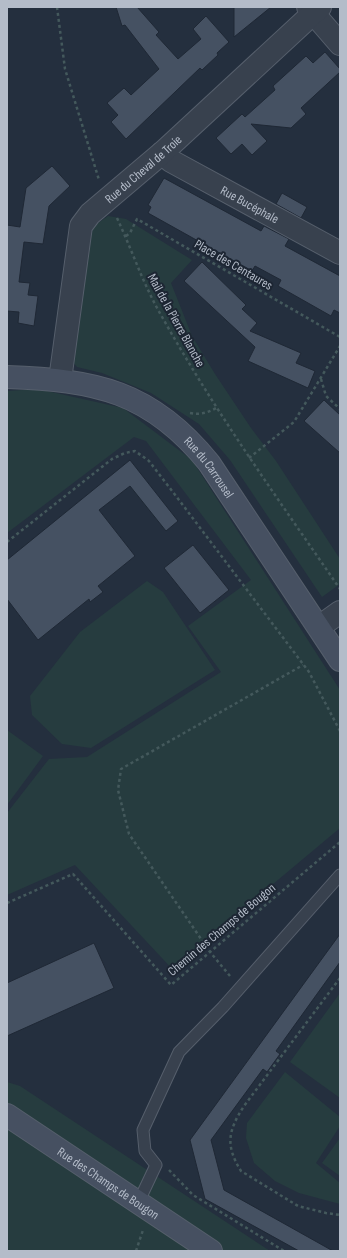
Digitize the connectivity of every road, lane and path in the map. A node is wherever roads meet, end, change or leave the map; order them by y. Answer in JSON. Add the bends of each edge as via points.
{"nodes":[{"id":1,"x":57,"y":7,"type":"edge"},
{"id":2,"x":314,"y":9,"type":"edge"},
{"id":3,"x":340,"y":44,"type":"edge"},
{"id":4,"x":162,"y":153,"type":"junction"},
{"id":5,"x":108,"y":199,"type":"junction"},
{"id":6,"x":126,"y":236,"type":"junction"},
{"id":7,"x":340,"y":252,"type":"edge"},
{"id":8,"x":340,"y":337,"type":"edge"},
{"id":9,"x":340,"y":346,"type":"edge"},
{"id":10,"x":7,"y":377,"type":"edge"},
{"id":11,"x":321,"y":379,"type":"junction"},
{"id":12,"x":60,"y":380,"type":"junction"},
{"id":13,"x":340,"y":409,"type":"edge"},
{"id":14,"x":249,"y":458,"type":"junction"},
{"id":15,"x":7,"y":542,"type":"edge"},
{"id":16,"x":340,"y":589,"type":"edge"},
{"id":17,"x":340,"y":612,"type":"edge"},
{"id":18,"x":319,"y":627,"type":"junction"},
{"id":19,"x":340,"y":660,"type":"edge"},
{"id":20,"x":303,"y":665,"type":"junction"},
{"id":21,"x":340,"y":731,"type":"edge"},
{"id":22,"x":340,"y":842,"type":"edge"},
{"id":23,"x":340,"y":874,"type":"edge"},
{"id":24,"x":7,"y":903,"type":"edge"},
{"id":25,"x":210,"y":952,"type":"junction"},
{"id":26,"x":340,"y":978,"type":"edge"},
{"id":27,"x":240,"y":988,"type":"junction"},
{"id":28,"x":7,"y":1115,"type":"edge"},
{"id":29,"x":156,"y":1164,"type":"junction"},
{"id":30,"x":139,"y":1201,"type":"junction"},
{"id":31,"x":340,"y":1215,"type":"edge"},
{"id":32,"x":211,"y":1251,"type":"edge"},
{"id":33,"x":284,"y":1251,"type":"edge"}],
"edges":[{"from":1,"to":5,"type":"path","name":"Mail de la Pierre Blanche","via":[[65,70],[101,186]]},
{"from":2,"to":3,"type":"street"},
{"from":2,"to":4,"type":"street","name":"Rue du Cheval de Troie"},
{"from":4,"to":5,"type":"street","name":"Rue du Cheval de Troie"},
{"from":4,"to":7,"type":"street","name":"Rue Bucéphale","via":[[171,161]]},
{"from":5,"to":6,"type":"path","name":"Mail de la Pierre Blanche"},
{"from":5,"to":12,"type":"street","name":"Rue du Cheval de Troie","via":[[90,214],[81,226]]},
{"from":6,"to":8,"type":"path","name":"Place des Centaures","via":[[136,219]]},
{"from":6,"to":14,"type":"path","name":"Mail de la Pierre Blanche","via":[[160,314]]},
{"from":9,"to":11,"type":"path"},
{"from":10,"to":12,"type":"street","name":"Rue du Carrousel"},
{"from":11,"to":13,"type":"path","via":[[326,396]]},
{"from":11,"to":14,"type":"path","via":[[294,422]]},
{"from":12,"to":18,"type":"street","name":"Rue du Carrousel","via":[[100,388],[143,404],[188,438],[209,463]]},
{"from":14,"to":16,"type":"path","name":"Mail de la Pierre Blanche"},
{"from":15,"to":20,"type":"path","via":[[112,459],[135,451],[149,462],[176,496]]},
{"from":17,"to":18,"type":"street"},
{"from":18,"to":19,"type":"street","name":"Rue du Carrousel"},
{"from":20,"to":21,"type":"path"},
{"from":20,"to":25,"type":"path","via":[[120,769],[118,790],[129,834]]},
{"from":22,"to":25,"type":"path","name":"Chemin des Champs de Bougon"},
{"from":23,"to":27,"type":"lane"},
{"from":24,"to":25,"type":"path","name":"Chemin des Champs de Bougon","via":[[73,874],[171,985]]},
{"from":25,"to":27,"type":"path"},
{"from":26,"to":31,"type":"path","via":[[244,1106],[234,1123],[229,1144],[241,1171],[298,1206]]},
{"from":27,"to":29,"type":"lane","via":[[179,1052],[144,1130],[145,1151]]},
{"from":28,"to":30,"type":"street","name":"Rue des Champs de Bougon"},
{"from":29,"to":30,"type":"lane"},
{"from":29,"to":33,"type":"path","via":[[171,1171],[193,1195]]},
{"from":30,"to":32,"type":"street","name":"Rue des Champs de Bougon"}]}
